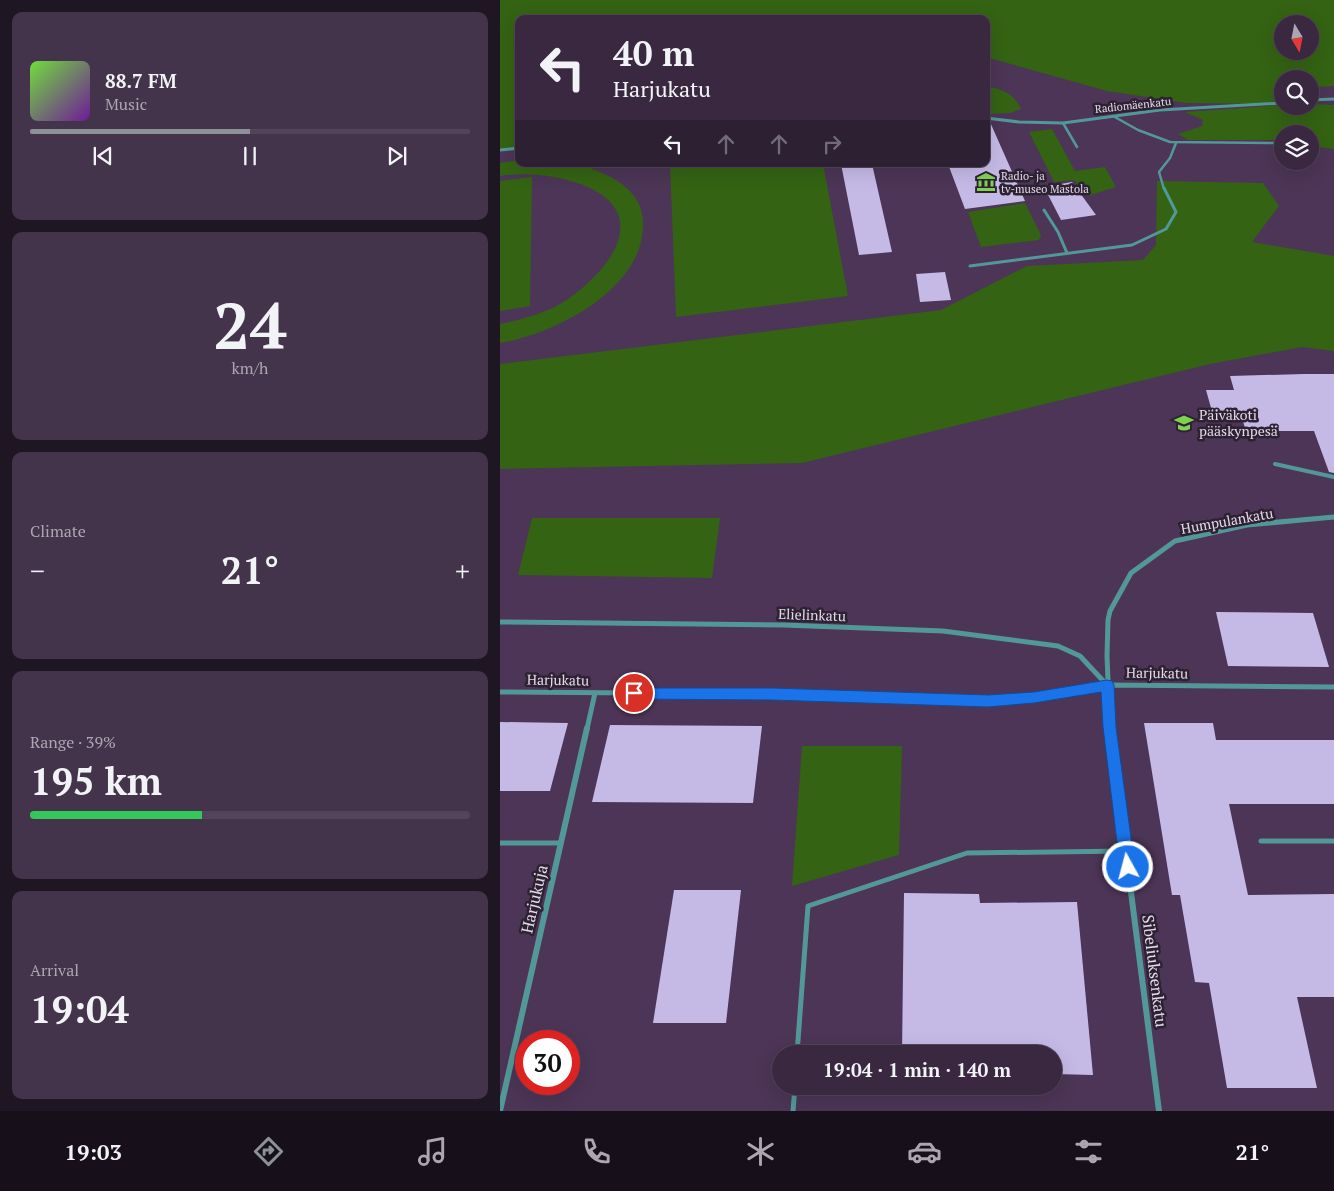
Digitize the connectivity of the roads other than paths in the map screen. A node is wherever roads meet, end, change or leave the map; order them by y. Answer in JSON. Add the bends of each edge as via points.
{"nodes":[{"id":1,"x":1334,"y":99,"type":"edge"},
{"id":2,"x":1319,"y":100,"type":"edge"},
{"id":3,"x":1274,"y":103,"type":"edge"},
{"id":4,"x":1112,"y":116,"type":"junction"},
{"id":5,"x":990,"y":118,"type":"edge"},
{"id":6,"x":1063,"y":123,"type":"junction"},
{"id":7,"x":1176,"y":143,"type":"junction"},
{"id":8,"x":1274,"y":143,"type":"edge"},
{"id":9,"x":1077,"y":147,"type":"dead end"},
{"id":10,"x":515,"y":148,"type":"edge"},
{"id":11,"x":500,"y":150,"type":"edge"},
{"id":12,"x":1044,"y":210,"type":"dead end"},
{"id":13,"x":1067,"y":254,"type":"junction"},
{"id":14,"x":970,"y":266,"type":"dead end"},
{"id":15,"x":1275,"y":464,"type":"dead end"},
{"id":16,"x":1334,"y":477,"type":"edge"},
{"id":17,"x":1334,"y":517,"type":"edge"},
{"id":18,"x":500,"y":622,"type":"edge"},
{"id":19,"x":1107,"y":685,"type":"junction"},
{"id":20,"x":1334,"y":687,"type":"edge"},
{"id":21,"x":500,"y":692,"type":"edge"},
{"id":22,"x":594,"y":693,"type":"junction"},
{"id":23,"x":1334,"y":841,"type":"edge"},
{"id":24,"x":1261,"y":842,"type":"dead end"},
{"id":25,"x":500,"y":843,"type":"edge"},
{"id":26,"x":561,"y":843,"type":"junction"},
{"id":27,"x":1126,"y":851,"type":"junction"},
{"id":28,"x":798,"y":1045,"type":"edge"},
{"id":29,"x":794,"y":1095,"type":"edge"},
{"id":30,"x":500,"y":1111,"type":"edge"},
{"id":31,"x":793,"y":1111,"type":"edge"},
{"id":32,"x":1159,"y":1111,"type":"edge"}],
"edges":[{"from":1,"to":2,"type":"street"},
{"from":3,"to":4,"type":"street","name":"Radiomäenkatu"},
{"from":4,"to":6,"type":"street","name":"Radiomäenkatu"},
{"from":4,"to":7,"type":"lane","via":[[1138,130]]},
{"from":5,"to":6,"type":"street","name":"Radiomäenkatu"},
{"from":6,"to":9,"type":"lane"},
{"from":7,"to":8,"type":"lane"},
{"from":7,"to":13,"type":"lane","via":[[1159,172],[1176,212],[1166,229],[1132,245]]},
{"from":10,"to":11,"type":"street"},
{"from":12,"to":13,"type":"lane"},
{"from":13,"to":14,"type":"lane"},
{"from":15,"to":16,"type":"lane"},
{"from":17,"to":19,"type":"street","name":"Humpulankatu","via":[[1247,525],[1175,541],[1131,574],[1110,611]]},
{"from":18,"to":19,"type":"street","name":"Elielinkatu","via":[[784,625],[944,632],[1058,646],[1080,656]]},
{"from":19,"to":20,"type":"street","name":"Harjukatu"},
{"from":19,"to":22,"type":"street","name":"Harjukatu","via":[[1034,698],[988,701],[772,694]]},
{"from":19,"to":27,"type":"street","name":"Sibeliuksenkatu"},
{"from":21,"to":22,"type":"street","name":"Harjukatu"},
{"from":22,"to":26,"type":"street","name":"Harjukuja"},
{"from":23,"to":24,"type":"lane"},
{"from":25,"to":26,"type":"lane"},
{"from":26,"to":30,"type":"street","name":"Harjukuja"},
{"from":27,"to":28,"type":"lane","via":[[966,853],[808,906]]},
{"from":27,"to":32,"type":"street","name":"Sibeliuksenkatu"},
{"from":29,"to":31,"type":"lane"}]}
